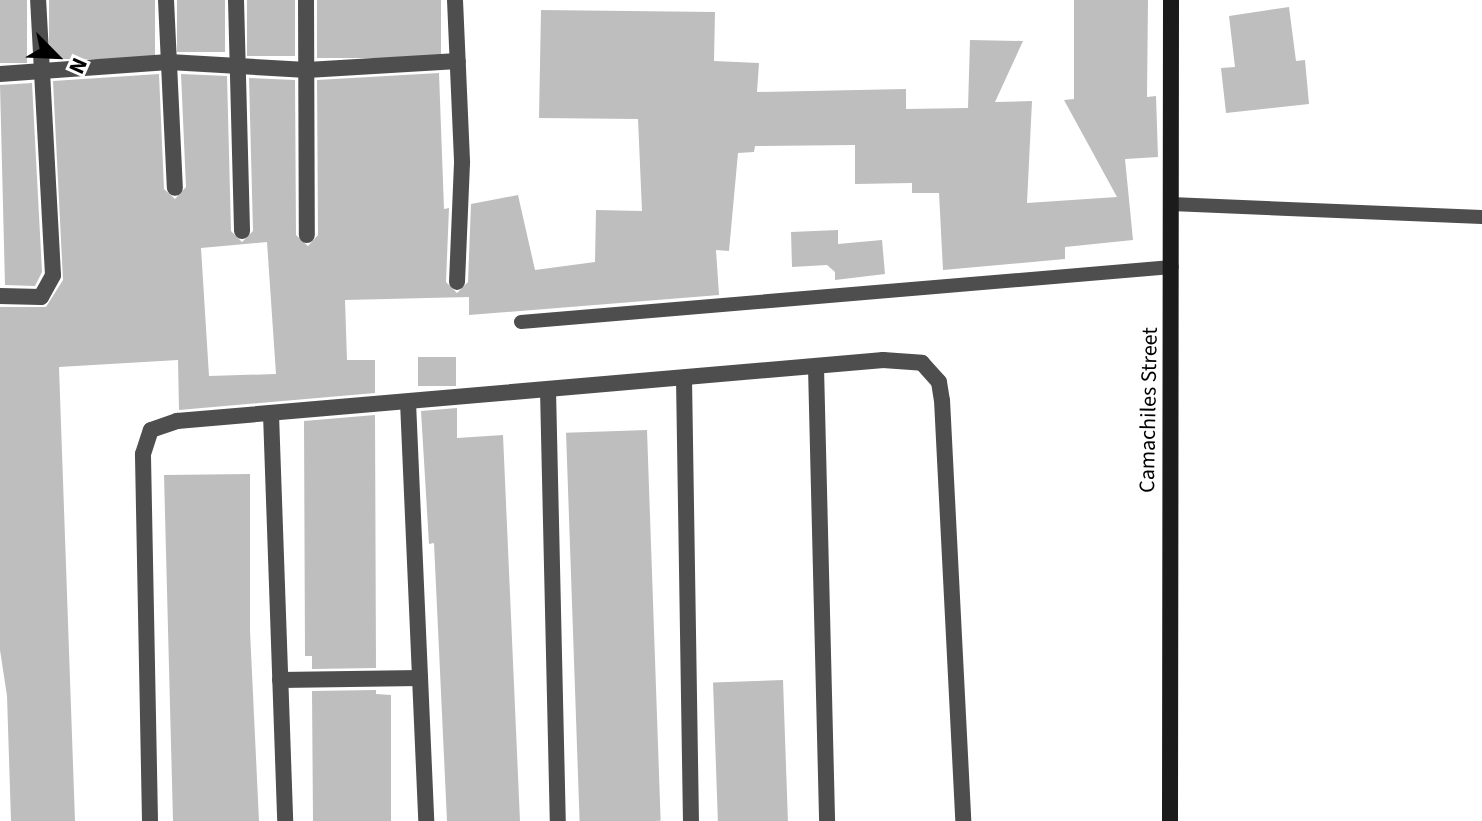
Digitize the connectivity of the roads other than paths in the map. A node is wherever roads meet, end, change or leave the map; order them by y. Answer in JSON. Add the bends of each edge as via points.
{"nodes":[{"id":1,"x":38,"y":0,"type":"edge"},
{"id":2,"x":166,"y":0,"type":"edge"},
{"id":3,"x":236,"y":0,"type":"edge"},
{"id":4,"x":306,"y":0,"type":"edge"},
{"id":5,"x":455,"y":0,"type":"edge"},
{"id":6,"x":1171,"y":0,"type":"edge"},
{"id":7,"x":458,"y":61,"type":"junction"},
{"id":8,"x":169,"y":62,"type":"junction"},
{"id":9,"x":238,"y":64,"type":"junction"},
{"id":10,"x":40,"y":68,"type":"junction"},
{"id":11,"x":307,"y":70,"type":"junction"},
{"id":12,"x":0,"y":74,"type":"edge"},
{"id":13,"x":175,"y":188,"type":"dead end"},
{"id":14,"x":1171,"y":204,"type":"junction"},
{"id":15,"x":1482,"y":217,"type":"edge"},
{"id":16,"x":242,"y":231,"type":"dead end"},
{"id":17,"x":307,"y":235,"type":"dead end"},
{"id":18,"x":1172,"y":267,"type":"junction"},
{"id":19,"x":457,"y":282,"type":"dead end"},
{"id":20,"x":0,"y":296,"type":"edge"},
{"id":21,"x":521,"y":322,"type":"dead end"},
{"id":22,"x":816,"y":367,"type":"junction"},
{"id":23,"x":684,"y":378,"type":"junction"},
{"id":24,"x":548,"y":390,"type":"junction"},
{"id":25,"x":408,"y":402,"type":"junction"},
{"id":26,"x":271,"y":414,"type":"junction"},
{"id":27,"x":420,"y":678,"type":"junction"},
{"id":28,"x":280,"y":680,"type":"junction"},
{"id":29,"x":150,"y":821,"type":"edge"},
{"id":30,"x":285,"y":821,"type":"edge"},
{"id":31,"x":426,"y":821,"type":"edge"},
{"id":32,"x":558,"y":821,"type":"edge"},
{"id":33,"x":691,"y":821,"type":"edge"},
{"id":34,"x":827,"y":821,"type":"edge"},
{"id":35,"x":963,"y":821,"type":"edge"},
{"id":36,"x":1170,"y":821,"type":"edge"}],
"edges":[{"from":1,"to":10,"type":"street"},
{"from":2,"to":8,"type":"street"},
{"from":3,"to":9,"type":"street"},
{"from":4,"to":11,"type":"street"},
{"from":5,"to":7,"type":"street"},
{"from":6,"to":14,"type":"street","name":"Camachiles Street"},
{"from":7,"to":11,"type":"street"},
{"from":7,"to":19,"type":"street","via":[[462,163]]},
{"from":8,"to":9,"type":"street"},
{"from":8,"to":10,"type":"street"},
{"from":8,"to":13,"type":"street"},
{"from":9,"to":11,"type":"street"},
{"from":9,"to":16,"type":"street"},
{"from":10,"to":12,"type":"street"},
{"from":10,"to":20,"type":"street","via":[[53,275],[41,297]]},
{"from":11,"to":17,"type":"street"},
{"from":14,"to":15,"type":"lane"},
{"from":14,"to":18,"type":"street","name":"Camachiles Street"},
{"from":18,"to":21,"type":"lane"},
{"from":18,"to":36,"type":"street","name":"Camachiles Street"},
{"from":22,"to":23,"type":"street"},
{"from":22,"to":34,"type":"street"},
{"from":22,"to":35,"type":"street","via":[[883,360],[922,363],[939,382]]},
{"from":23,"to":24,"type":"street"},
{"from":23,"to":33,"type":"street"},
{"from":24,"to":25,"type":"street"},
{"from":24,"to":32,"type":"street"},
{"from":25,"to":26,"type":"street"},
{"from":25,"to":27,"type":"street"},
{"from":26,"to":28,"type":"street"},
{"from":26,"to":29,"type":"street","via":[[177,421],[151,430],[143,454]]},
{"from":27,"to":28,"type":"street"},
{"from":27,"to":31,"type":"street"},
{"from":28,"to":30,"type":"street"}]}
